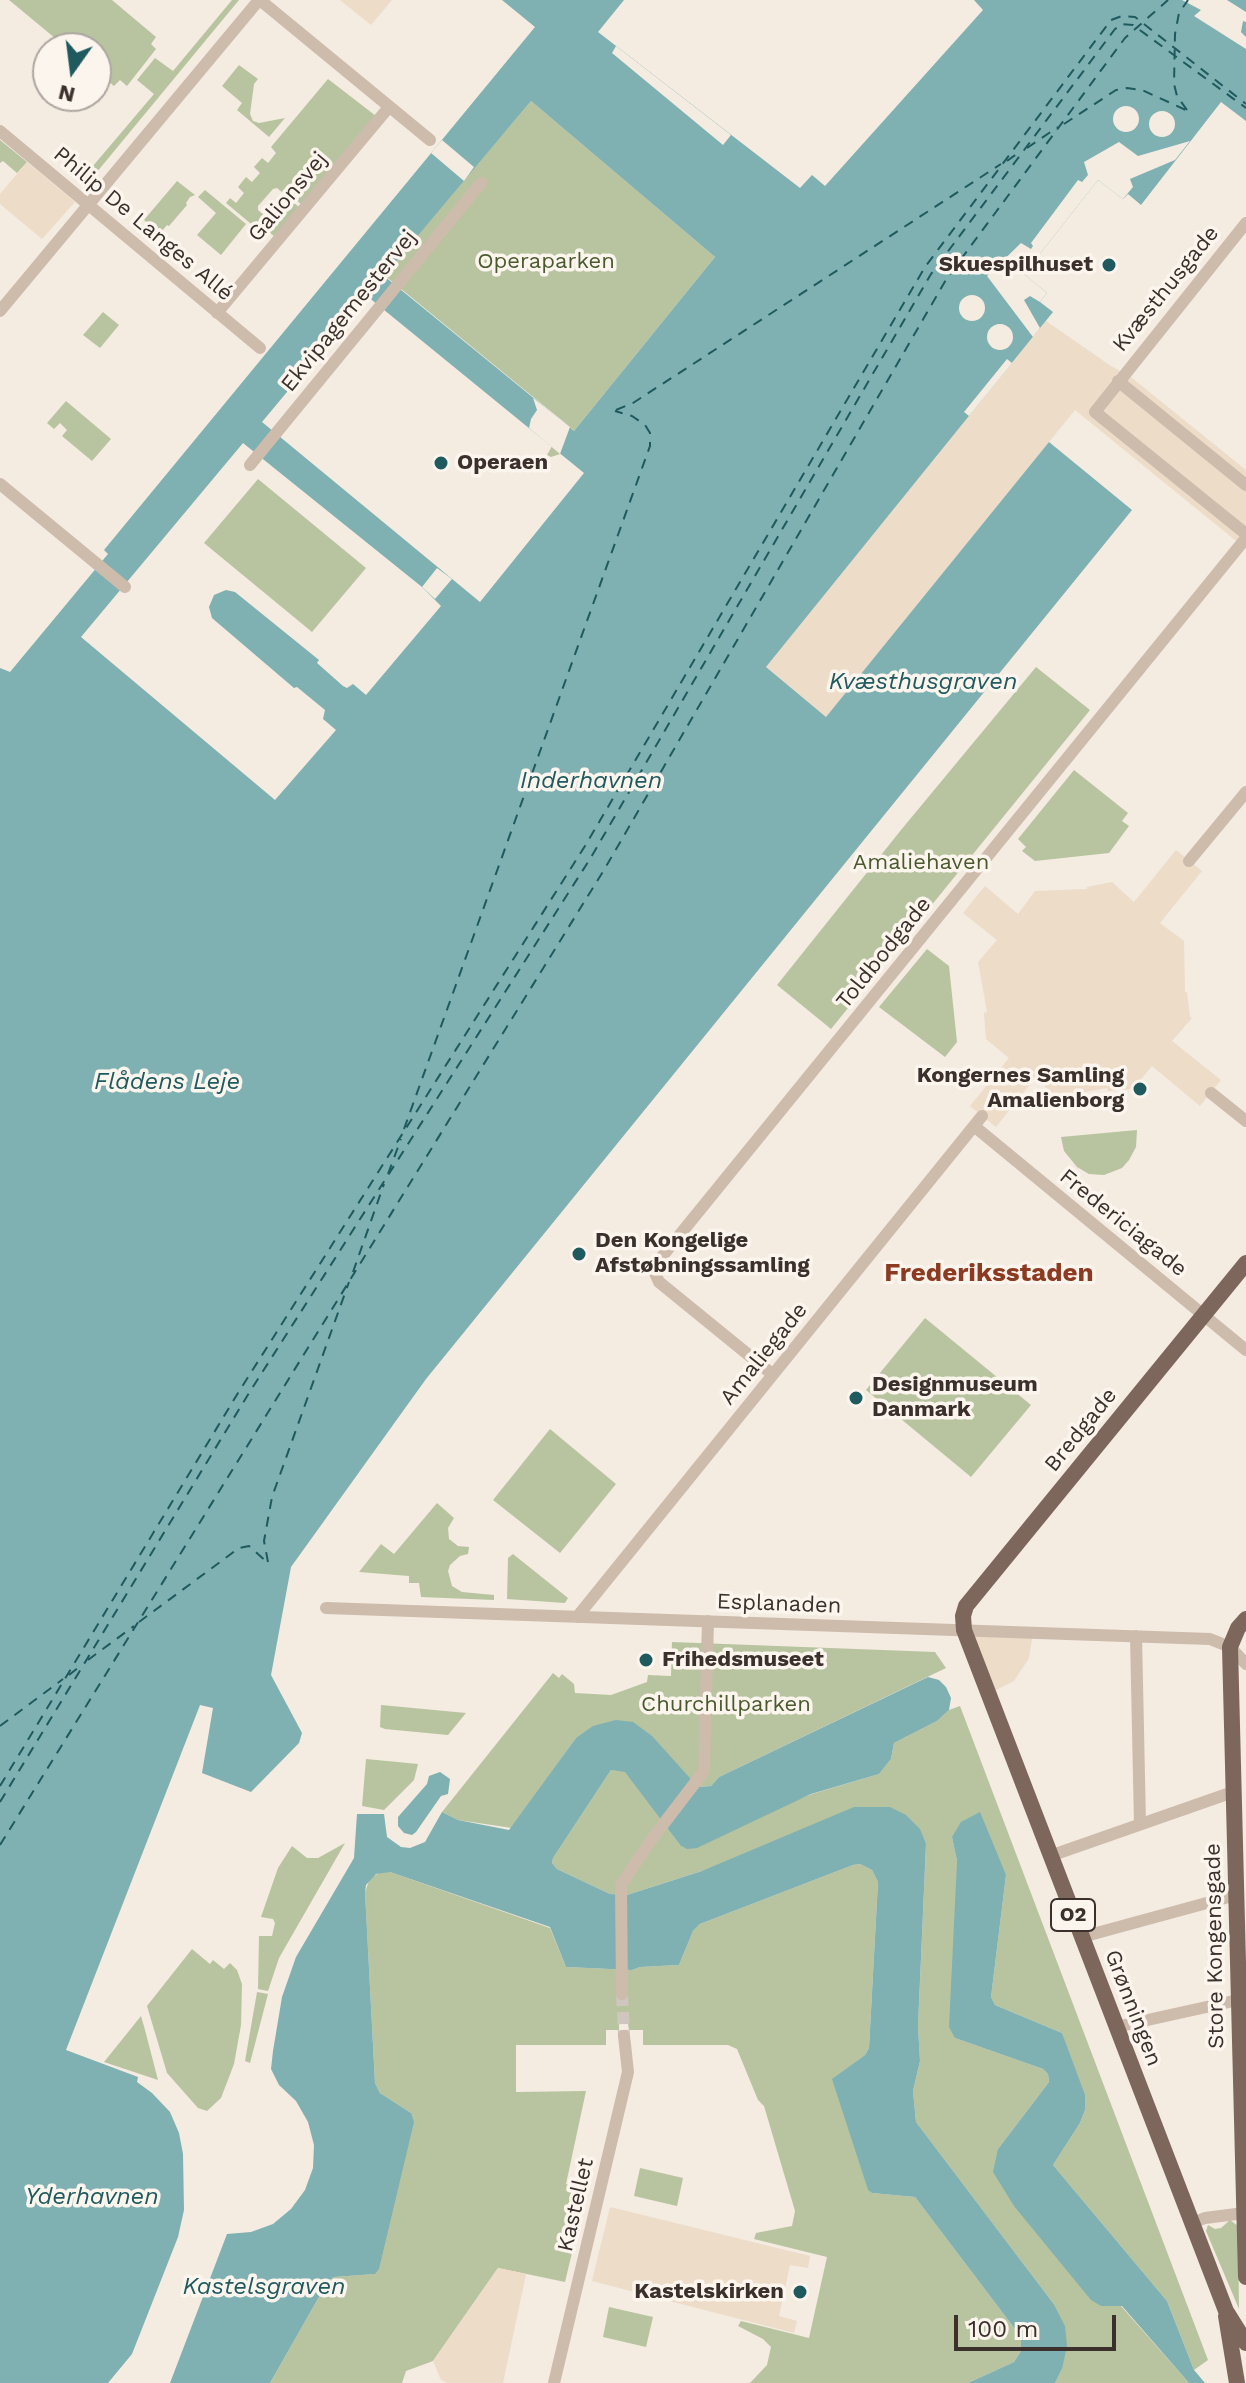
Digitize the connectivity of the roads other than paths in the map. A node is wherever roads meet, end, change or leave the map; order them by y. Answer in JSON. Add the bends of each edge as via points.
{"nodes":[{"id":1,"x":260,"y":0,"type":"edge"},
{"id":2,"x":389,"y":107,"type":"junction"},
{"id":3,"x":0,"y":131,"type":"edge"},
{"id":4,"x":430,"y":140,"type":"dead end"},
{"id":5,"x":481,"y":183,"type":"dead end"},
{"id":6,"x":87,"y":206,"type":"junction"},
{"id":7,"x":1246,"y":223,"type":"edge"},
{"id":8,"x":0,"y":311,"type":"edge"},
{"id":9,"x":217,"y":313,"type":"junction"},
{"id":10,"x":260,"y":348,"type":"dead end"},
{"id":11,"x":1118,"y":381,"type":"junction"},
{"id":12,"x":252,"y":463,"type":"dead end"},
{"id":13,"x":0,"y":484,"type":"edge"},
{"id":14,"x":1246,"y":485,"type":"edge"},
{"id":15,"x":1246,"y":536,"type":"edge"},
{"id":16,"x":125,"y":587,"type":"dead end"},
{"id":17,"x":1246,"y":792,"type":"edge"},
{"id":18,"x":1189,"y":861,"type":"dead end"},
{"id":19,"x":1211,"y":1093,"type":"dead end"},
{"id":20,"x":978,"y":1121,"type":"joint"},
{"id":21,"x":1246,"y":1121,"type":"edge"},
{"id":22,"x":1246,"y":1263,"type":"edge"},
{"id":23,"x":1203,"y":1315,"type":"junction"},
{"id":24,"x":1246,"y":1350,"type":"edge"},
{"id":25,"x":772,"y":1374,"type":"junction"},
{"id":26,"x":326,"y":1608,"type":"dead end"},
{"id":27,"x":577,"y":1617,"type":"junction"},
{"id":28,"x":1246,"y":1619,"type":"edge"},
{"id":29,"x":708,"y":1621,"type":"junction"},
{"id":30,"x":964,"y":1630,"type":"junction"},
{"id":31,"x":1136,"y":1636,"type":"junction"},
{"id":32,"x":1230,"y":1647,"type":"junction"},
{"id":33,"x":1246,"y":1664,"type":"edge"},
{"id":34,"x":1233,"y":1792,"type":"junction"},
{"id":35,"x":1140,"y":1824,"type":"junction"},
{"id":36,"x":1050,"y":1856,"type":"junction"},
{"id":37,"x":1239,"y":1900,"type":"edge"},
{"id":38,"x":1082,"y":1937,"type":"junction"},
{"id":39,"x":622,"y":1994,"type":"tunnel mouth"},
{"id":40,"x":1238,"y":2000,"type":"junction"},
{"id":41,"x":1116,"y":2027,"type":"junction"},
{"id":42,"x":624,"y":2036,"type":"tunnel mouth"},
{"id":43,"x":1242,"y":2053,"type":"edge"},
{"id":44,"x":1244,"y":2213,"type":"junction"},
{"id":45,"x":1192,"y":2223,"type":"junction"},
{"id":46,"x":1246,"y":2277,"type":"edge"},
{"id":47,"x":1226,"y":2311,"type":"junction"},
{"id":48,"x":1246,"y":2343,"type":"edge"},
{"id":49,"x":554,"y":2383,"type":"edge"},
{"id":50,"x":1237,"y":2383,"type":"edge"}],
"edges":[{"from":1,"to":2,"type":"street"},
{"from":1,"to":6,"type":"street"},
{"from":2,"to":4,"type":"street"},
{"from":2,"to":9,"type":"street","name":"Galionsvej"},
{"from":3,"to":6,"type":"street","name":"Philip De Langes Allé"},
{"from":5,"to":12,"type":"street","name":"Ekvipagemestervej"},
{"from":6,"to":8,"type":"street"},
{"from":6,"to":9,"type":"street","name":"Philip De Langes Allé"},
{"from":7,"to":11,"type":"street","name":"Kvæsthusgade"},
{"from":9,"to":10,"type":"street","name":"Philip De Langes Allé"},
{"from":11,"to":14,"type":"street"},
{"from":11,"to":15,"type":"street","name":"Kvæsthusgade","via":[[1095,412]]},
{"from":13,"to":16,"type":"street"},
{"from":15,"to":25,"type":"street","name":"Toldbodgade","via":[[656,1264],[659,1282]]},
{"from":17,"to":18,"type":"street"},
{"from":19,"to":21,"type":"street"},
{"from":20,"to":23,"type":"street","name":"Fredericiagade"},
{"from":20,"to":25,"type":"street","name":"Amaliegade"},
{"from":22,"to":23,"type":"main road","name":"Bredgade"},
{"from":23,"to":24,"type":"street","name":"Fredericiagade"},
{"from":23,"to":30,"type":"main road","name":"Bredgade","via":[[966,1606]]},
{"from":25,"to":27,"type":"street","name":"Amaliegade"},
{"from":26,"to":27,"type":"street","name":"Esplanaden"},
{"from":27,"to":29,"type":"street","name":"Esplanaden"},
{"from":28,"to":32,"type":"main road"},
{"from":29,"to":30,"type":"street","name":"Esplanaden"},
{"from":29,"to":39,"type":"street","via":[[704,1771],[621,1885]]},
{"from":30,"to":31,"type":"street","name":"Esplanaden"},
{"from":30,"to":36,"type":"main road","name":"Grønningen","number":"O2"},
{"from":31,"to":32,"type":"street","name":"Esplanaden","via":[[1210,1639]]},
{"from":31,"to":35,"type":"street"},
{"from":32,"to":33,"type":"street"},
{"from":32,"to":34,"type":"main road","name":"Store Kongensgade"},
{"from":34,"to":35,"type":"street"},
{"from":34,"to":37,"type":"main road","name":"Store Kongensgade"},
{"from":35,"to":36,"type":"street"},
{"from":36,"to":38,"type":"main road","name":"Grønningen","number":"O2"},
{"from":37,"to":38,"type":"street"},
{"from":37,"to":40,"type":"main road","name":"Store Kongensgade"},
{"from":38,"to":41,"type":"main road","name":"Grønningen","number":"O2"},
{"from":40,"to":41,"type":"street"},
{"from":40,"to":43,"type":"main road","name":"Store Kongensgade"},
{"from":41,"to":45,"type":"main road","name":"Grønningen","number":"O2"},
{"from":42,"to":49,"type":"street","name":"Kastellet","via":[[628,2072]]},
{"from":43,"to":44,"type":"main road","name":"Store Kongensgade"},
{"from":44,"to":45,"type":"street"},
{"from":44,"to":46,"type":"main road","name":"Store Kongensgade"},
{"from":45,"to":47,"type":"main road","name":"Grønningen","number":"O2"},
{"from":47,"to":48,"type":"main road","name":"Grønningen","number":"O2"},
{"from":47,"to":50,"type":"main road","name":"Grønningen","number":"O2"}]}
